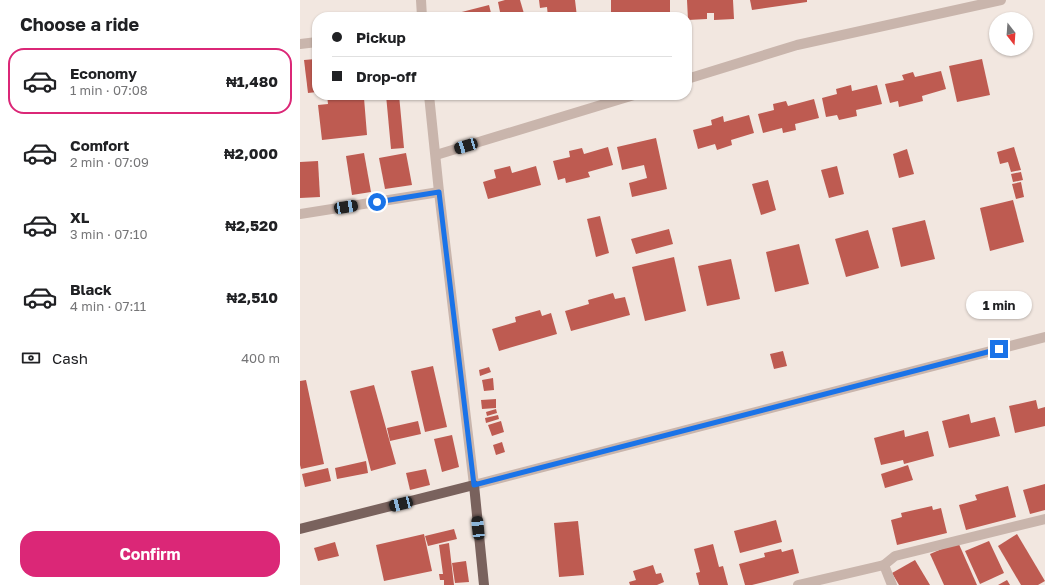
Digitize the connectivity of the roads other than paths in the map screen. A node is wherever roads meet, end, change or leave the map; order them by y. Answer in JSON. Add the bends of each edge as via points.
{"nodes":[{"id":1,"x":421,"y":0,"type":"edge"},
{"id":2,"x":1001,"y":0,"type":"edge"},
{"id":3,"x":422,"y":12,"type":"edge"},
{"id":4,"x":312,"y":43,"type":"edge"},
{"id":5,"x":300,"y":44,"type":"edge"},
{"id":6,"x":692,"y":77,"type":"edge"},
{"id":7,"x":430,"y":100,"type":"edge"},
{"id":8,"x":618,"y":100,"type":"edge"},
{"id":9,"x":436,"y":155,"type":"junction"},
{"id":10,"x":439,"y":192,"type":"junction"},
{"id":11,"x":300,"y":214,"type":"edge"},
{"id":12,"x":1045,"y":337,"type":"edge"},
{"id":13,"x":474,"y":485,"type":"junction"},
{"id":14,"x":1045,"y":518,"type":"edge"},
{"id":15,"x":300,"y":529,"type":"edge"},
{"id":16,"x":884,"y":565,"type":"junction"},
{"id":17,"x":484,"y":585,"type":"edge"},
{"id":18,"x":798,"y":585,"type":"edge"},
{"id":19,"x":892,"y":585,"type":"edge"}],
"edges":[{"from":1,"to":3,"type":"street"},
{"from":2,"to":6,"type":"street","via":[[797,45]]},
{"from":4,"to":5,"type":"street"},
{"from":7,"to":9,"type":"street"},
{"from":8,"to":9,"type":"street"},
{"from":9,"to":10,"type":"street"},
{"from":10,"to":11,"type":"street"},
{"from":10,"to":13,"type":"street"},
{"from":12,"to":13,"type":"street"},
{"from":13,"to":15,"type":"main road"},
{"from":13,"to":17,"type":"main road"},
{"from":14,"to":16,"type":"street","via":[[895,556]]},
{"from":16,"to":18,"type":"street"},
{"from":16,"to":19,"type":"street"}]}
